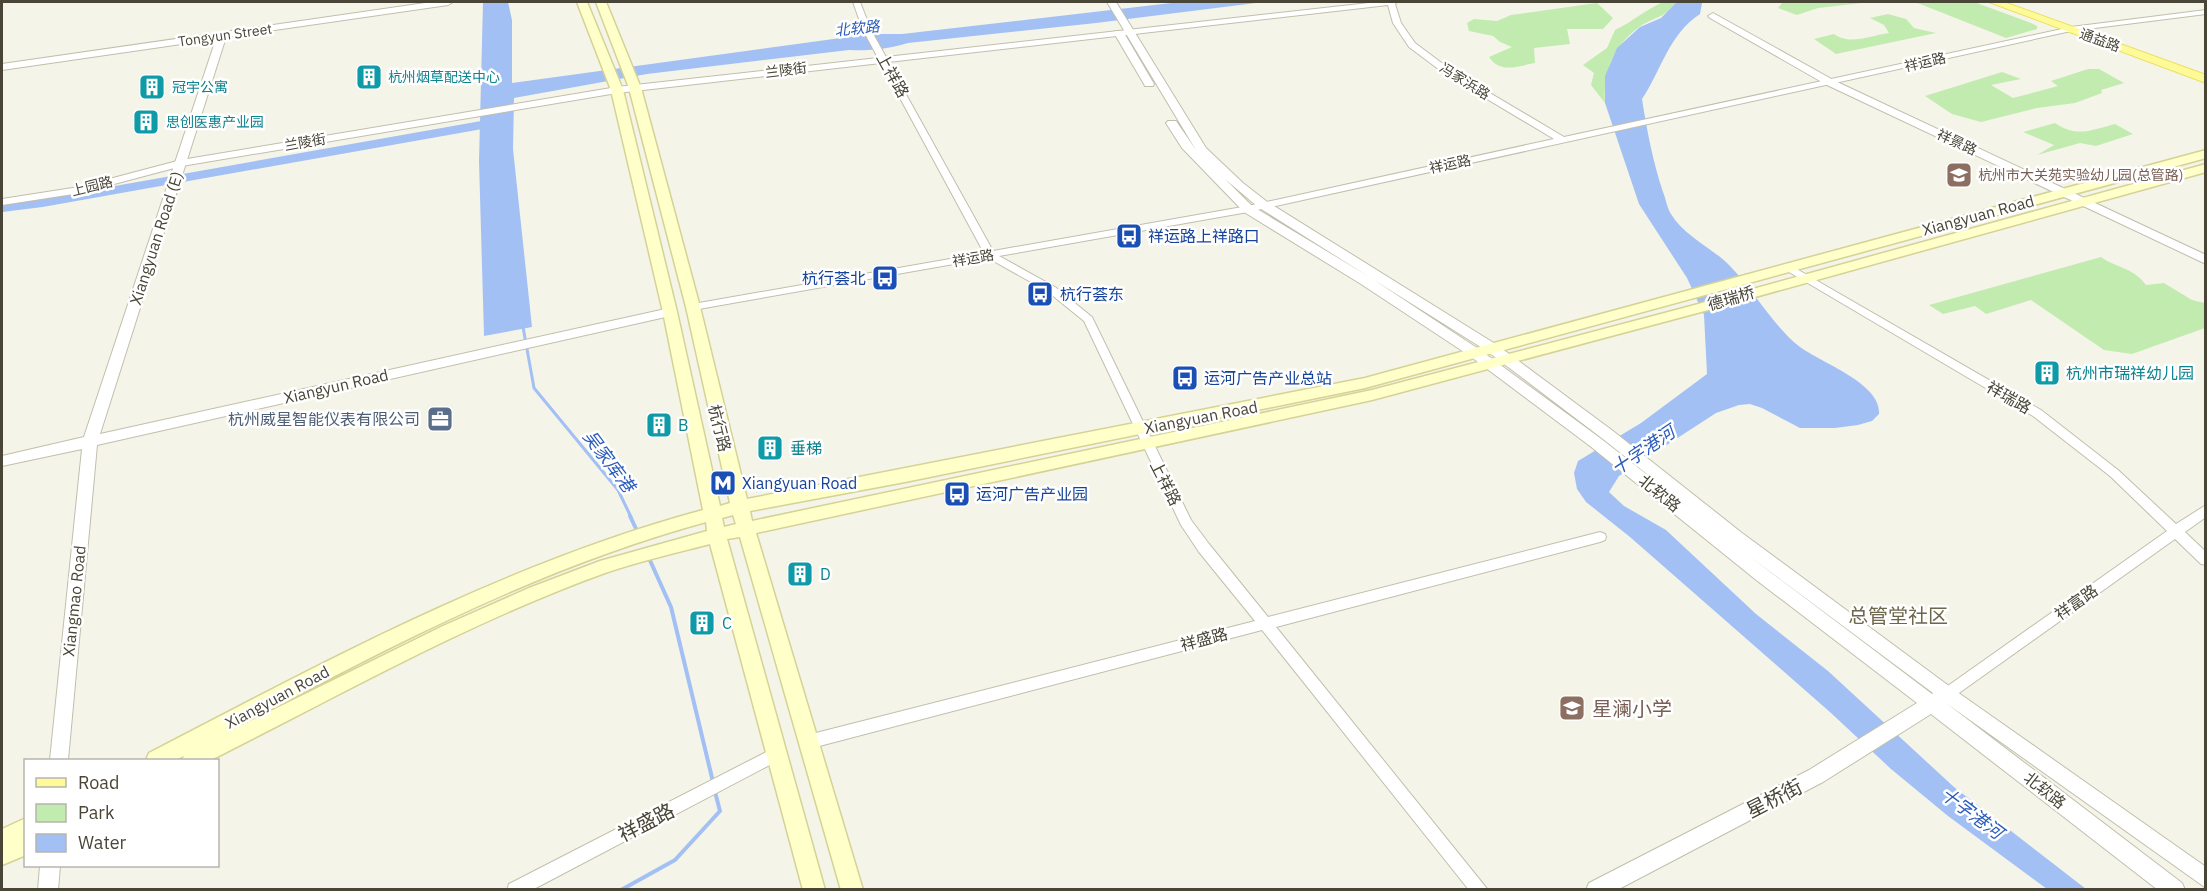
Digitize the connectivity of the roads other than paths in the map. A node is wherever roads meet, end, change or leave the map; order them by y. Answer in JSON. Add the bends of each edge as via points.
{"nodes":[{"id":1,"x":448,"y":2,"type":"edge"},
{"id":2,"x":582,"y":2,"type":"edge"},
{"id":3,"x":601,"y":2,"type":"edge"},
{"id":4,"x":856,"y":2,"type":"edge"},
{"id":5,"x":1392,"y":2,"type":"edge"},
{"id":6,"x":1995,"y":2,"type":"edge"},
{"id":7,"x":2012,"y":2,"type":"edge"},
{"id":8,"x":1108,"y":5,"type":"edge"},
{"id":9,"x":2205,"y":12,"type":"edge"},
{"id":10,"x":1713,"y":16,"type":"dead end"},
{"id":11,"x":1121,"y":27,"type":"junction"},
{"id":12,"x":2077,"y":28,"type":"junction"},
{"id":13,"x":222,"y":35,"type":"junction"},
{"id":14,"x":882,"y":55,"type":"junction"},
{"id":15,"x":2,"y":67,"type":"edge"},
{"id":16,"x":2205,"y":71,"type":"edge"},
{"id":17,"x":631,"y":77,"type":"junction"},
{"id":18,"x":2205,"y":79,"type":"edge"},
{"id":19,"x":613,"y":80,"type":"junction"},
{"id":20,"x":1831,"y":83,"type":"junction"},
{"id":21,"x":1562,"y":140,"type":"junction"},
{"id":22,"x":2205,"y":154,"type":"edge"},
{"id":23,"x":179,"y":167,"type":"junction"},
{"id":24,"x":2205,"y":168,"type":"edge"},
{"id":25,"x":2061,"y":192,"type":"junction"},
{"id":26,"x":2080,"y":201,"type":"junction"},
{"id":27,"x":2,"y":202,"type":"edge"},
{"id":28,"x":1262,"y":204,"type":"junction"},
{"id":29,"x":1248,"y":209,"type":"junction"},
{"id":30,"x":990,"y":255,"type":"junction"},
{"id":31,"x":2205,"y":260,"type":"edge"},
{"id":32,"x":1788,"y":267,"type":"junction"},
{"id":33,"x":1752,"y":276,"type":"joint"},
{"id":34,"x":1806,"y":277,"type":"junction"},
{"id":35,"x":1766,"y":288,"type":"joint"},
{"id":36,"x":1682,"y":297,"type":"joint"},
{"id":37,"x":693,"y":307,"type":"junction"},
{"id":38,"x":1696,"y":309,"type":"joint"},
{"id":39,"x":670,"y":312,"type":"junction"},
{"id":40,"x":1475,"y":353,"type":"junction"},
{"id":41,"x":1491,"y":356,"type":"junction"},
{"id":42,"x":1507,"y":359,"type":"junction"},
{"id":43,"x":1143,"y":436,"type":"junction"},
{"id":44,"x":1602,"y":438,"type":"junction"},
{"id":45,"x":90,"y":441,"type":"junction"},
{"id":46,"x":2,"y":461,"type":"edge"},
{"id":47,"x":740,"y":508,"type":"junction"},
{"id":48,"x":2205,"y":510,"type":"edge"},
{"id":49,"x":714,"y":515,"type":"junction"},
{"id":50,"x":746,"y":529,"type":"junction"},
{"id":51,"x":2176,"y":531,"type":"junction"},
{"id":52,"x":717,"y":535,"type":"junction"},
{"id":53,"x":1600,"y":537,"type":"dead end"},
{"id":54,"x":2205,"y":560,"type":"edge"},
{"id":55,"x":1264,"y":623,"type":"junction"},
{"id":56,"x":1939,"y":699,"type":"junction"},
{"id":57,"x":808,"y":742,"type":"junction"},
{"id":58,"x":776,"y":754,"type":"junction"},
{"id":59,"x":59,"y":759,"type":"edge"},
{"id":60,"x":158,"y":759,"type":"edge"},
{"id":61,"x":194,"y":759,"type":"edge"},
{"id":62,"x":24,"y":829,"type":"edge"},
{"id":63,"x":2,"y":839,"type":"edge"},
{"id":64,"x":24,"y":845,"type":"edge"},
{"id":65,"x":2,"y":855,"type":"edge"},
{"id":66,"x":50,"y":867,"type":"edge"},
{"id":67,"x":2205,"y":879,"type":"edge"},
{"id":68,"x":48,"y":890,"type":"edge"},
{"id":69,"x":515,"y":890,"type":"edge"},
{"id":70,"x":814,"y":890,"type":"edge"},
{"id":71,"x":852,"y":890,"type":"edge"},
{"id":72,"x":1480,"y":890,"type":"edge"},
{"id":73,"x":1596,"y":890,"type":"edge"},
{"id":74,"x":2175,"y":890,"type":"edge"}],
"edges":[{"from":1,"to":13,"type":"street","name":"Tongyun Street"},
{"from":2,"to":19,"type":"main road","name":"杭行路"},
{"from":3,"to":17,"type":"main road","name":"杭行路"},
{"from":4,"to":14,"type":"street","name":"上祥路"},
{"from":5,"to":11,"type":"street","name":"兰陵街"},
{"from":5,"to":21,"type":"street","name":"冯家浜路","via":[[1397,23],[1412,45],[1448,72]]},
{"from":6,"to":12,"type":"main road","name":"通益路"},
{"from":7,"to":12,"type":"main road","name":"通益路"},
{"from":8,"to":11,"type":"street","name":"北软路"},
{"from":9,"to":12,"type":"street","name":"祥运路"},
{"from":10,"to":20,"type":"street","name":"祥景路"},
{"from":11,"to":14,"type":"street","name":"兰陵街"},
{"from":11,"to":28,"type":"street","name":"北软路","via":[[1202,150]]},
{"from":11,"to":29,"type":"street","name":"北软路","via":[[1186,146]]},
{"from":12,"to":16,"type":"main road","name":"通益路"},
{"from":12,"to":18,"type":"main road","name":"通益路"},
{"from":12,"to":20,"type":"street","name":"祥运路"},
{"from":13,"to":15,"type":"street","name":"Tongyun Street"},
{"from":13,"to":23,"type":"street","name":"Xiangyuan Road (E)"},
{"from":14,"to":17,"type":"street","name":"兰陵街"},
{"from":14,"to":30,"type":"street","name":"上祥路"},
{"from":17,"to":19,"type":"street","name":"兰陵街"},
{"from":17,"to":37,"type":"main road","name":"杭行路"},
{"from":19,"to":23,"type":"street","name":"兰陵街","via":[[524,105]]},
{"from":19,"to":39,"type":"main road","name":"杭行路"},
{"from":20,"to":21,"type":"street","name":"祥运路"},
{"from":20,"to":25,"type":"street","name":"祥景路"},
{"from":21,"to":28,"type":"street","name":"祥运路"},
{"from":22,"to":25,"type":"main road","name":"Xiangyuan Road"},
{"from":23,"to":27,"type":"street","name":"上园路","via":[[80,190]]},
{"from":23,"to":45,"type":"street","name":"Xiangyuan Road (E)"},
{"from":24,"to":26,"type":"main road","name":"Xiangyuan Road"},
{"from":25,"to":26,"type":"street","name":"祥景路"},
{"from":25,"to":32,"type":"main road","name":"Xiangyuan Road"},
{"from":26,"to":31,"type":"street","name":"祥景路"},
{"from":26,"to":34,"type":"main road","name":"Xiangyuan Road"},
{"from":28,"to":29,"type":"street","name":"祥运路"},
{"from":28,"to":41,"type":"street","name":"北软路"},
{"from":29,"to":30,"type":"street","name":"祥运路"},
{"from":29,"to":40,"type":"street","name":"北软路"},
{"from":30,"to":37,"type":"street","name":"祥运路"},
{"from":30,"to":43,"type":"street","name":"上祥路","via":[[1051,289],[1088,319]]},
{"from":32,"to":33,"type":"main road","name":"Xiangyuan Road"},
{"from":32,"to":34,"type":"street","name":"祥瑞路"},
{"from":33,"to":36,"type":"main road","name":"德瑞桥"},
{"from":34,"to":35,"type":"main road","name":"Xiangyuan Road"},
{"from":34,"to":51,"type":"street","name":"祥瑞路","via":[[2037,413],[2114,473]]},
{"from":35,"to":38,"type":"main road","name":"德瑞桥"},
{"from":36,"to":41,"type":"main road","name":"Xiangyuan Road"},
{"from":37,"to":47,"type":"main road","name":"杭行路"},
{"from":38,"to":42,"type":"main road","name":"Xiangyuan Road"},
{"from":39,"to":45,"type":"street","name":"Xiangyun Road"},
{"from":39,"to":49,"type":"main road","name":"杭行路"},
{"from":40,"to":41,"type":"main road","name":"Xiangyuan Road"},
{"from":40,"to":43,"type":"main road","name":"Xiangyuan Road"},
{"from":41,"to":42,"type":"main road","name":"Xiangyuan Road"},
{"from":41,"to":43,"type":"main road","name":"Xiangyuan Road","via":[[1372,395]]},
{"from":41,"to":44,"type":"street","name":"北软路"},
{"from":42,"to":44,"type":"street","name":"北软路"},
{"from":43,"to":47,"type":"main road","name":"Xiangyuan Road","via":[[847,484]]},
{"from":43,"to":50,"type":"main road","name":"Xiangyuan Road"},
{"from":43,"to":55,"type":"street","name":"上祥路","via":[[1186,522]]},
{"from":44,"to":56,"type":"street","name":"北软路","via":[[1761,574]]},
{"from":45,"to":46,"type":"street","name":"Xiangyun Road"},
{"from":45,"to":59,"type":"street","name":"Xiangmao Road"},
{"from":47,"to":49,"type":"main road","name":"Xiangyuan Road"},
{"from":47,"to":50,"type":"main road","name":"杭行路"},
{"from":48,"to":51,"type":"street","name":"祥富路"},
{"from":49,"to":52,"type":"main road","name":"杭行路"},
{"from":49,"to":60,"type":"main road","name":"Xiangyuan Road","via":[[604,547],[462,604]]},
{"from":50,"to":52,"type":"main road","name":"Xiangyuan Road"},
{"from":50,"to":57,"type":"main road","name":"杭行路"},
{"from":51,"to":54,"type":"street","name":"祥瑞路"},
{"from":51,"to":56,"type":"street","name":"祥富路"},
{"from":52,"to":58,"type":"main road","name":"杭行路"},
{"from":52,"to":61,"type":"main road","name":"Xiangyuan Road","via":[[600,568],[536,593],[450,631]]},
{"from":53,"to":55,"type":"street","name":"祥盛路"},
{"from":55,"to":57,"type":"street","name":"祥盛路"},
{"from":55,"to":72,"type":"street","name":"上祥路"},
{"from":56,"to":67,"type":"street","name":"北软路"},
{"from":56,"to":73,"type":"street","name":"星桥街","via":[[1816,776]]},
{"from":56,"to":74,"type":"street","name":"北软路"},
{"from":57,"to":71,"type":"main road","name":"杭行路"},
{"from":58,"to":69,"type":"street","name":"祥盛路"},
{"from":58,"to":70,"type":"main road","name":"杭行路"},
{"from":62,"to":63,"type":"main road"},
{"from":64,"to":65,"type":"main road"},
{"from":66,"to":68,"type":"street"}]}
